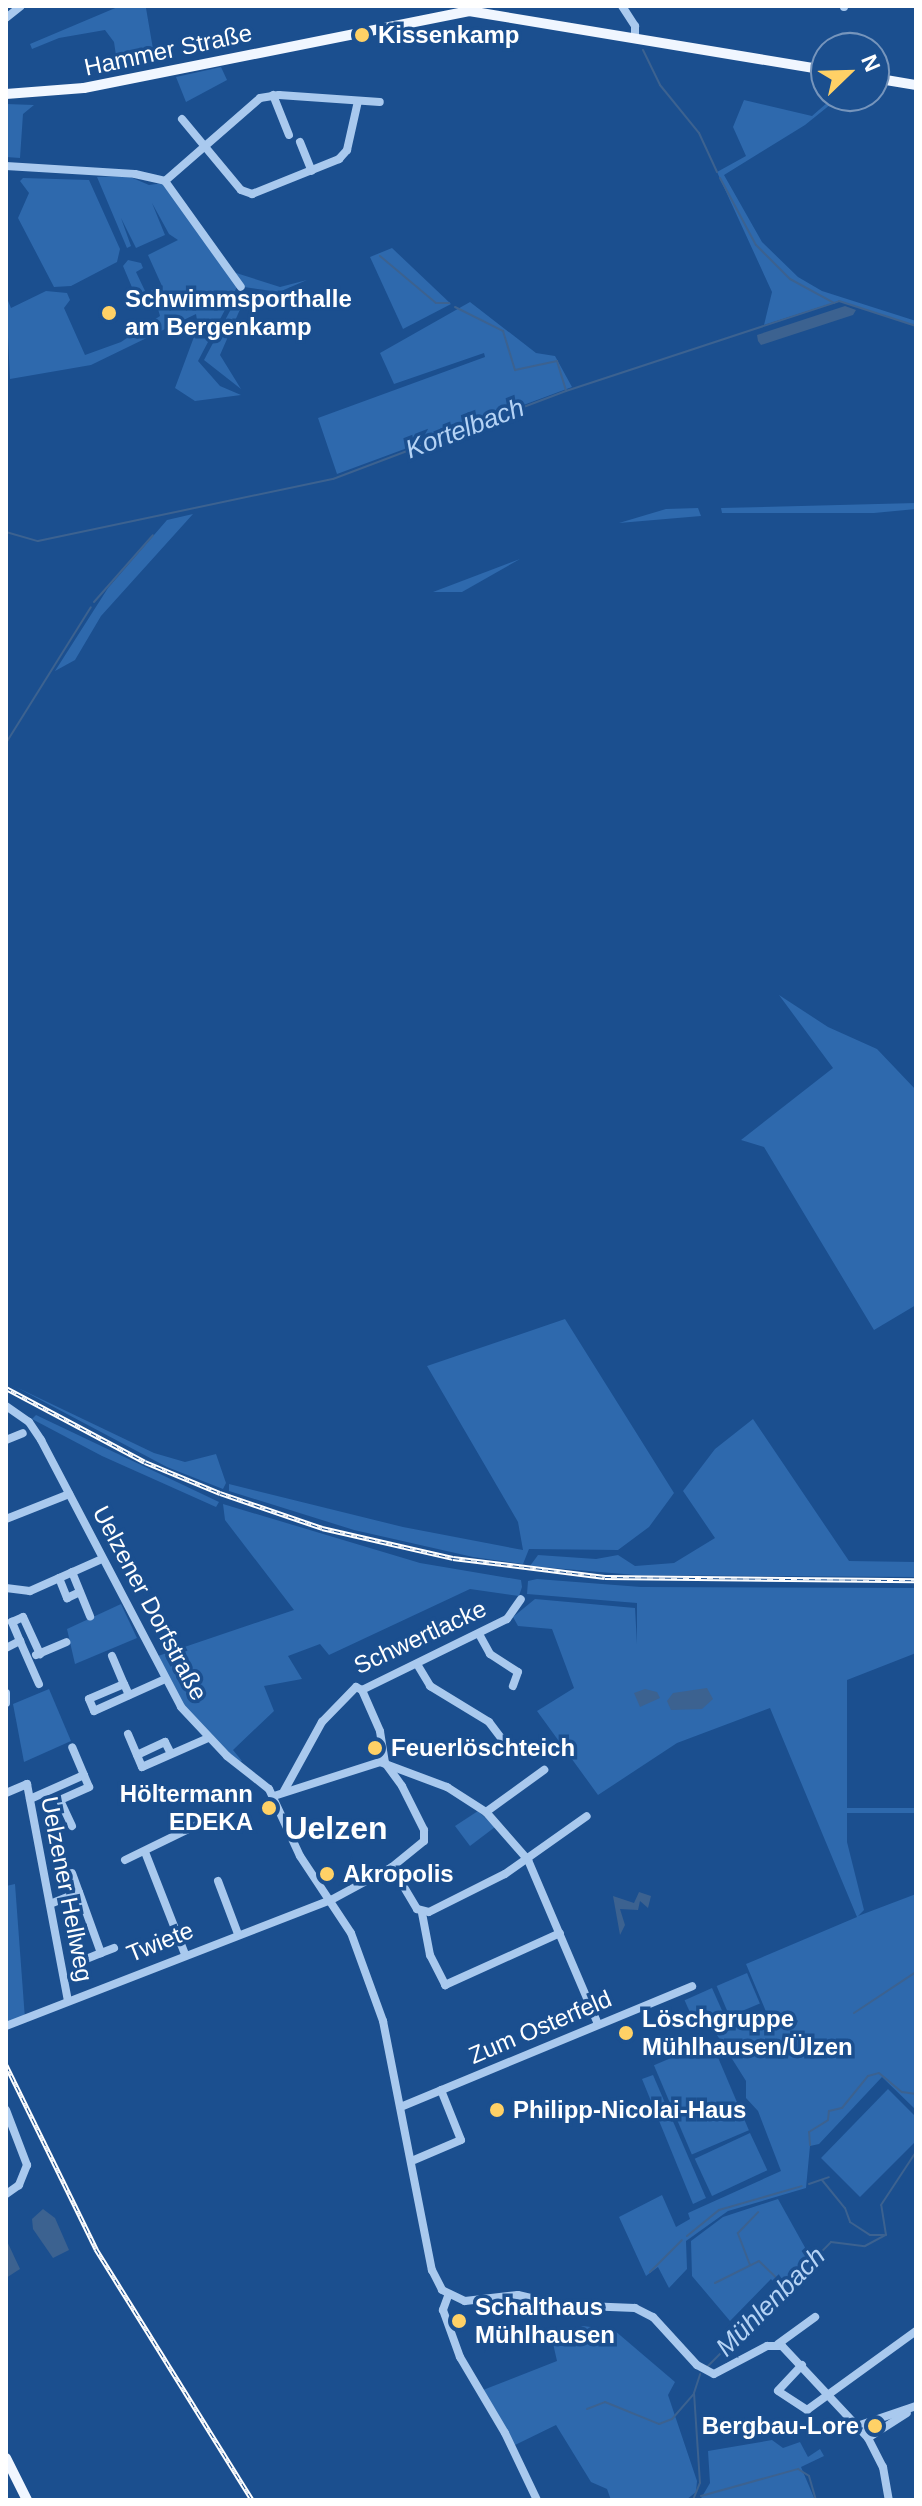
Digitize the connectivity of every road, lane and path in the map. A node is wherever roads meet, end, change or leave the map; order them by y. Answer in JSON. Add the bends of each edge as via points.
{"nodes":[{"id":1,"x":21,"y":6,"type":"edge"},
{"id":2,"x":622,"y":6,"type":"edge"},
{"id":3,"x":479,"y":9,"type":"edge"},
{"id":4,"x":6,"y":18,"type":"edge"},
{"id":5,"x":635,"y":38,"type":"junction"},
{"id":6,"x":810,"y":67,"type":"edge"},
{"id":7,"x":890,"y":81,"type":"edge"},
{"id":8,"x":916,"y":85,"type":"edge"},
{"id":9,"x":6,"y":94,"type":"edge"},
{"id":10,"x":273,"y":95,"type":"junction"},
{"id":11,"x":358,"y":101,"type":"junction"},
{"id":12,"x":380,"y":102,"type":"dead end"},
{"id":13,"x":182,"y":119,"type":"dead end"},
{"id":14,"x":289,"y":135,"type":"dead end"},
{"id":15,"x":300,"y":142,"type":"dead end"},
{"id":16,"x":203,"y":147,"type":"junction"},
{"id":17,"x":6,"y":166,"type":"edge"},
{"id":18,"x":312,"y":171,"type":"junction"},
{"id":19,"x":165,"y":181,"type":"junction"},
{"id":20,"x":241,"y":287,"type":"dead end"},
{"id":21,"x":6,"y":1406,"type":"edge"},
{"id":22,"x":23,"y":1433,"type":"dead end"},
{"id":23,"x":6,"y":1440,"type":"edge"},
{"id":24,"x":69,"y":1494,"type":"junction"},
{"id":25,"x":6,"y":1519,"type":"edge"},
{"id":26,"x":102,"y":1559,"type":"junction"},
{"id":27,"x":72,"y":1572,"type":"junction"},
{"id":28,"x":59,"y":1578,"type":"junction"},
{"id":29,"x":6,"y":1588,"type":"edge"},
{"id":30,"x":80,"y":1592,"type":"junction"},
{"id":31,"x":521,"y":1599,"type":"dead end"},
{"id":32,"x":90,"y":1616,"type":"dead end"},
{"id":33,"x":479,"y":1634,"type":"junction"},
{"id":34,"x":20,"y":1641,"type":"junction"},
{"id":35,"x":66,"y":1642,"type":"dead end"},
{"id":36,"x":6,"y":1648,"type":"edge"},
{"id":37,"x":40,"y":1654,"type":"junction"},
{"id":38,"x":112,"y":1656,"type":"dead end"},
{"id":39,"x":28,"y":1659,"type":"junction"},
{"id":40,"x":417,"y":1664,"type":"junction"},
{"id":41,"x":163,"y":1680,"type":"junction"},
{"id":42,"x":39,"y":1684,"type":"dead end"},
{"id":43,"x":124,"y":1684,"type":"junction"},
{"id":44,"x":513,"y":1686,"type":"dead end"},
{"id":45,"x":362,"y":1690,"type":"junction"},
{"id":46,"x":129,"y":1695,"type":"junction"},
{"id":47,"x":128,"y":1734,"type":"dead end"},
{"id":48,"x":208,"y":1738,"type":"junction"},
{"id":49,"x":504,"y":1742,"type":"dead end"},
{"id":50,"x":72,"y":1747,"type":"dead end"},
{"id":51,"x":385,"y":1763,"type":"junction"},
{"id":52,"x":544,"y":1770,"type":"dead end"},
{"id":53,"x":84,"y":1775,"type":"junction"},
{"id":54,"x":55,"y":1788,"type":"junction"},
{"id":55,"x":284,"y":1791,"type":"junction"},
{"id":56,"x":6,"y":1793,"type":"edge"},
{"id":57,"x":274,"y":1796,"type":"junction"},
{"id":58,"x":30,"y":1799,"type":"junction"},
{"id":59,"x":60,"y":1800,"type":"junction"},
{"id":60,"x":486,"y":1812,"type":"junction"},
{"id":61,"x":587,"y":1816,"type":"dead end"},
{"id":62,"x":203,"y":1823,"type":"dead end"},
{"id":63,"x":72,"y":1826,"type":"dead end"},
{"id":64,"x":145,"y":1852,"type":"junction"},
{"id":65,"x":125,"y":1860,"type":"dead end"},
{"id":66,"x":528,"y":1860,"type":"junction"},
{"id":67,"x":392,"y":1867,"type":"junction"},
{"id":68,"x":72,"y":1873,"type":"dead end"},
{"id":69,"x":218,"y":1881,"type":"dead end"},
{"id":70,"x":79,"y":1892,"type":"junction"},
{"id":71,"x":331,"y":1900,"type":"junction"},
{"id":72,"x":50,"y":1904,"type":"junction"},
{"id":73,"x":422,"y":1913,"type":"junction"},
{"id":74,"x":560,"y":1933,"type":"junction"},
{"id":75,"x":238,"y":1934,"type":"junction"},
{"id":76,"x":114,"y":1948,"type":"dead end"},
{"id":77,"x":101,"y":1953,"type":"junction"},
{"id":78,"x":185,"y":1954,"type":"junction"},
{"id":79,"x":84,"y":1960,"type":"dead end"},
{"id":80,"x":692,"y":1986,"type":"dead end"},
{"id":81,"x":68,"y":2001,"type":"junction"},
{"id":82,"x":598,"y":2024,"type":"junction"},
{"id":83,"x":6,"y":2026,"type":"edge"},
{"id":84,"x":441,"y":2090,"type":"junction"},
{"id":85,"x":403,"y":2106,"type":"junction"},
{"id":86,"x":6,"y":2110,"type":"edge"},
{"id":87,"x":414,"y":2160,"type":"junction"},
{"id":88,"x":6,"y":2194,"type":"edge"},
{"id":89,"x":448,"y":2296,"type":"junction"},
{"id":90,"x":815,"y":2317,"type":"dead end"},
{"id":91,"x":916,"y":2331,"type":"edge"},
{"id":92,"x":778,"y":2344,"type":"junction"},
{"id":93,"x":802,"y":2365,"type":"junction"},
{"id":94,"x":829,"y":2395,"type":"junction"},
{"id":95,"x":916,"y":2407,"type":"edge"},
{"id":96,"x":857,"y":2426,"type":"junction"},
{"id":97,"x":868,"y":2438,"type":"junction"},
{"id":98,"x":6,"y":2458,"type":"edge"},
{"id":99,"x":27,"y":2500,"type":"edge"},
{"id":100,"x":537,"y":2500,"type":"edge"},
{"id":101,"x":889,"y":2500,"type":"edge"}],
"edges":[{"from":1,"to":4,"type":"street"},
{"from":2,"to":5,"type":"street","via":[[635,26]]},
{"from":3,"to":5,"type":"main road","name":"Hammer Straße"},
{"from":3,"to":9,"type":"main road","name":"Hammer Straße","via":[[84,88]]},
{"from":5,"to":6,"type":"main road","name":"Hammer Straße"},
{"from":7,"to":8,"type":"main road"},
{"from":10,"to":11,"type":"street"},
{"from":10,"to":14,"type":"street"},
{"from":10,"to":16,"type":"street","via":[[252,103]]},
{"from":11,"to":12,"type":"street"},
{"from":11,"to":18,"type":"street","via":[[344,155]]},
{"from":13,"to":16,"type":"street"},
{"from":15,"to":18,"type":"street"},
{"from":16,"to":18,"type":"street","via":[[246,193]]},
{"from":16,"to":19,"type":"street"},
{"from":17,"to":19,"type":"street","via":[[135,174]]},
{"from":19,"to":20,"type":"street"},
{"from":21,"to":24,"type":"street","name":"Uelzener Dorfstraße","via":[[33,1427]]},
{"from":22,"to":23,"type":"street"},
{"from":24,"to":25,"type":"street"},
{"from":24,"to":26,"type":"street","name":"Uelzener Dorfstraße"},
{"from":26,"to":27,"type":"street"},
{"from":26,"to":41,"type":"street","name":"Uelzener Dorfstraße"},
{"from":27,"to":28,"type":"street"},
{"from":27,"to":30,"type":"street"},
{"from":28,"to":29,"type":"street","via":[[30,1591]]},
{"from":28,"to":30,"type":"street","via":[[67,1598]]},
{"from":30,"to":32,"type":"street"},
{"from":31,"to":33,"type":"street","name":"Schwertlacke","via":[[507,1619]]},
{"from":33,"to":40,"type":"street","name":"Schwertlacke"},
{"from":33,"to":44,"type":"street","via":[[490,1654],[518,1672]]},
{"from":34,"to":36,"type":"street"},
{"from":34,"to":37,"type":"street","via":[[12,1622],[23,1617]]},
{"from":34,"to":39,"type":"street"},
{"from":35,"to":37,"type":"street"},
{"from":37,"to":39,"type":"street"},
{"from":38,"to":43,"type":"street"},
{"from":39,"to":42,"type":"street"},
{"from":40,"to":45,"type":"street","name":"Schwertlacke"},
{"from":40,"to":49,"type":"street","via":[[430,1686],[489,1722]]},
{"from":41,"to":46,"type":"street"},
{"from":41,"to":48,"type":"street","name":"Uelzener Dorfstraße"},
{"from":43,"to":46,"type":"street"},
{"from":43,"to":46,"type":"street","via":[[89,1699],[94,1711]]},
{"from":45,"to":51,"type":"street","via":[[384,1742]]},
{"from":45,"to":55,"type":"street","name":"Schwertlacke","via":[[356,1687],[322,1722]]},
{"from":47,"to":48,"type":"street","via":[[142,1767]]},
{"from":48,"to":57,"type":"street","name":"Uelzener Dorfstraße"},
{"from":50,"to":53,"type":"street"},
{"from":51,"to":55,"type":"street"},
{"from":51,"to":60,"type":"street","via":[[447,1787]]},
{"from":51,"to":67,"type":"street","name":"Twiete","via":[[426,1837]]},
{"from":52,"to":60,"type":"street"},
{"from":53,"to":54,"type":"street"},
{"from":53,"to":59,"type":"street","via":[[89,1787]]},
{"from":54,"to":58,"type":"street"},
{"from":54,"to":59,"type":"street"},
{"from":55,"to":57,"type":"street"},
{"from":56,"to":58,"type":"street","name":"Uelzener Hellweg","via":[[27,1784]]},
{"from":57,"to":71,"type":"street","name":"Uelzener Dorfstraße","via":[[300,1856]]},
{"from":58,"to":72,"type":"street","name":"Uelzener Hellweg"},
{"from":59,"to":63,"type":"street"},
{"from":60,"to":66,"type":"street"},
{"from":61,"to":66,"type":"street"},
{"from":62,"to":64,"type":"street"},
{"from":64,"to":65,"type":"street"},
{"from":64,"to":78,"type":"street"},
{"from":66,"to":73,"type":"street"},
{"from":66,"to":74,"type":"street"},
{"from":67,"to":71,"type":"street","name":"Twiete"},
{"from":67,"to":73,"type":"street"},
{"from":68,"to":70,"type":"street"},
{"from":69,"to":75,"type":"street"},
{"from":70,"to":72,"type":"street"},
{"from":70,"to":77,"type":"street"},
{"from":71,"to":75,"type":"street","name":"Twiete"},
{"from":71,"to":85,"type":"street","name":"Uelzener Dorfstraße","via":[[367,1968]]},
{"from":72,"to":81,"type":"street","name":"Uelzener Hellweg"},
{"from":73,"to":74,"type":"street","via":[[430,1955],[445,1985]]},
{"from":74,"to":82,"type":"street"},
{"from":75,"to":78,"type":"street","name":"Twiete"},
{"from":76,"to":77,"type":"street"},
{"from":77,"to":79,"type":"street"},
{"from":78,"to":81,"type":"street","name":"Twiete"},
{"from":80,"to":82,"type":"street","name":"Zum Osterfeld"},
{"from":81,"to":83,"type":"street","name":"Twiete"},
{"from":82,"to":84,"type":"street","name":"Zum Osterfeld"},
{"from":84,"to":85,"type":"street","name":"Zum Osterfeld"},
{"from":84,"to":87,"type":"street","via":[[461,2140]]},
{"from":85,"to":87,"type":"street","name":"Uelzener Dorfstraße"},
{"from":86,"to":88,"type":"street","via":[[27,2165],[19,2185]]},
{"from":87,"to":89,"type":"street","name":"Uelzener Dorfstraße","via":[[432,2270]]},
{"from":89,"to":92,"type":"street","via":[[469,2301],[518,2295],[561,2305],[635,2308],[653,2317],[697,2365],[714,2374]]},
{"from":89,"to":100,"type":"street","via":[[443,2310],[460,2357]]},
{"from":90,"to":92,"type":"street"},
{"from":91,"to":94,"type":"street"},
{"from":92,"to":93,"type":"street"},
{"from":93,"to":94,"type":"street"},
{"from":93,"to":94,"type":"street","via":[[778,2391],[807,2410]]},
{"from":94,"to":96,"type":"street"},
{"from":95,"to":96,"type":"street"},
{"from":95,"to":97,"type":"street"},
{"from":96,"to":97,"type":"street"},
{"from":97,"to":101,"type":"street","via":[[883,2467]]},
{"from":98,"to":99,"type":"main road"}]}
